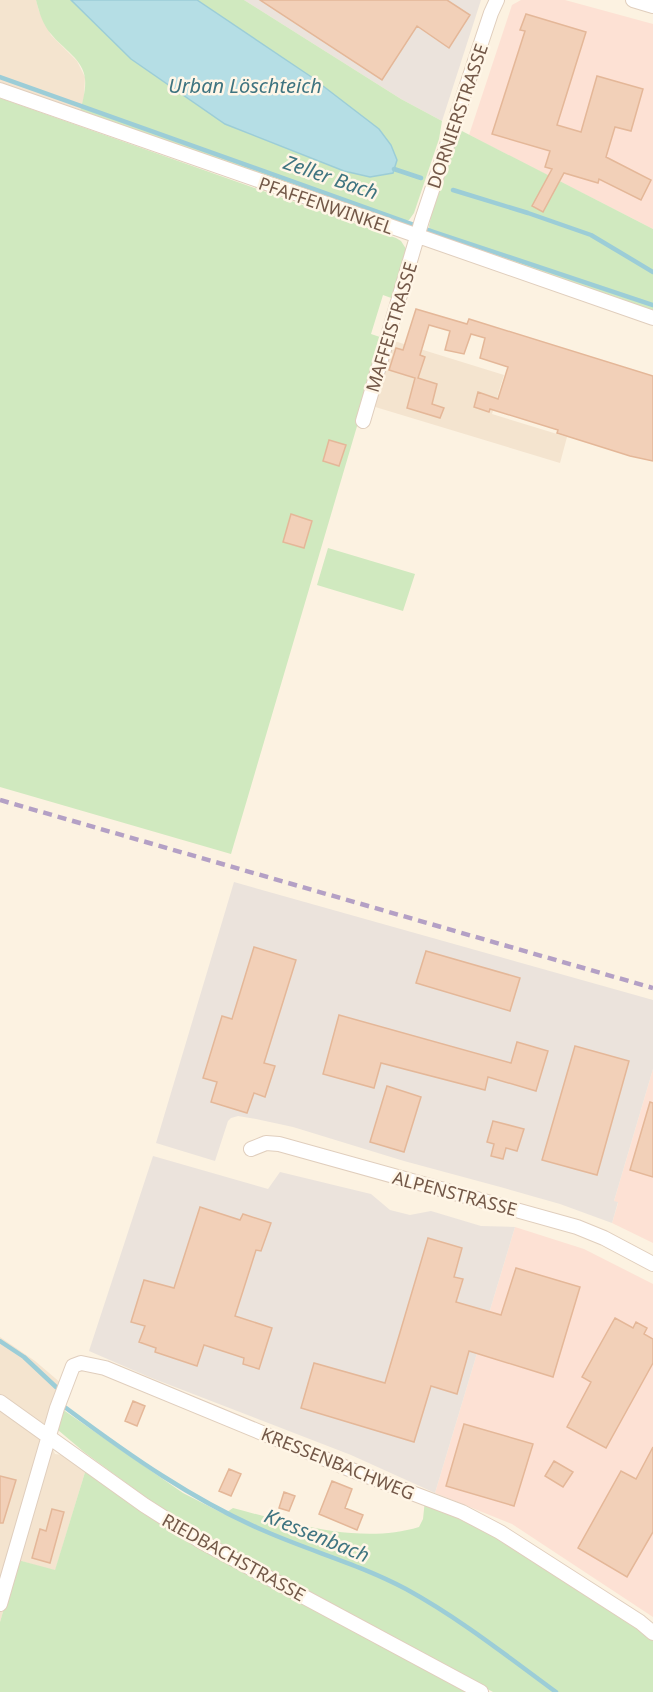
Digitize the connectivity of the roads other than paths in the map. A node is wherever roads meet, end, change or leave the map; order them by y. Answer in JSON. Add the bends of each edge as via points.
{"nodes":[{"id":1,"x":497,"y":0,"type":"edge"},
{"id":2,"x":633,"y":0,"type":"edge"},
{"id":3,"x":653,"y":6,"type":"edge"},
{"id":4,"x":0,"y":90,"type":"edge"},
{"id":5,"x":420,"y":230,"type":"junction"},
{"id":6,"x":653,"y":318,"type":"edge"},
{"id":7,"x":363,"y":421,"type":"dead end"},
{"id":8,"x":251,"y":1149,"type":"dead end"},
{"id":9,"x":653,"y":1264,"type":"edge"},
{"id":10,"x":0,"y":1402,"type":"edge"},
{"id":11,"x":49,"y":1437,"type":"junction"},
{"id":12,"x":0,"y":1604,"type":"edge"},
{"id":13,"x":653,"y":1633,"type":"edge"},
{"id":14,"x":481,"y":1692,"type":"edge"}],
"edges":[{"from":1,"to":5,"type":"street","name":"DORNIERSTRASSE"},
{"from":2,"to":3,"type":"street"},
{"from":4,"to":5,"type":"street","name":"PFAFFENWINKEL"},
{"from":5,"to":6,"type":"street","name":"PFAFFENWINKEL"},
{"from":5,"to":7,"type":"street","name":"MAFFEISTRASSE"},
{"from":8,"to":9,"type":"street","name":"ALPENSTRASSE","via":[[266,1143],[279,1144],[545,1218],[604,1238]]},
{"from":10,"to":11,"type":"street","name":"RIEDBACHSTRASSE"},
{"from":11,"to":12,"type":"street"},
{"from":11,"to":13,"type":"street","name":"KRESSENBACHWEG","via":[[74,1366],[98,1366],[482,1522]]},
{"from":11,"to":14,"type":"street","name":"RIEDBACHSTRASSE","via":[[202,1542]]}]}
